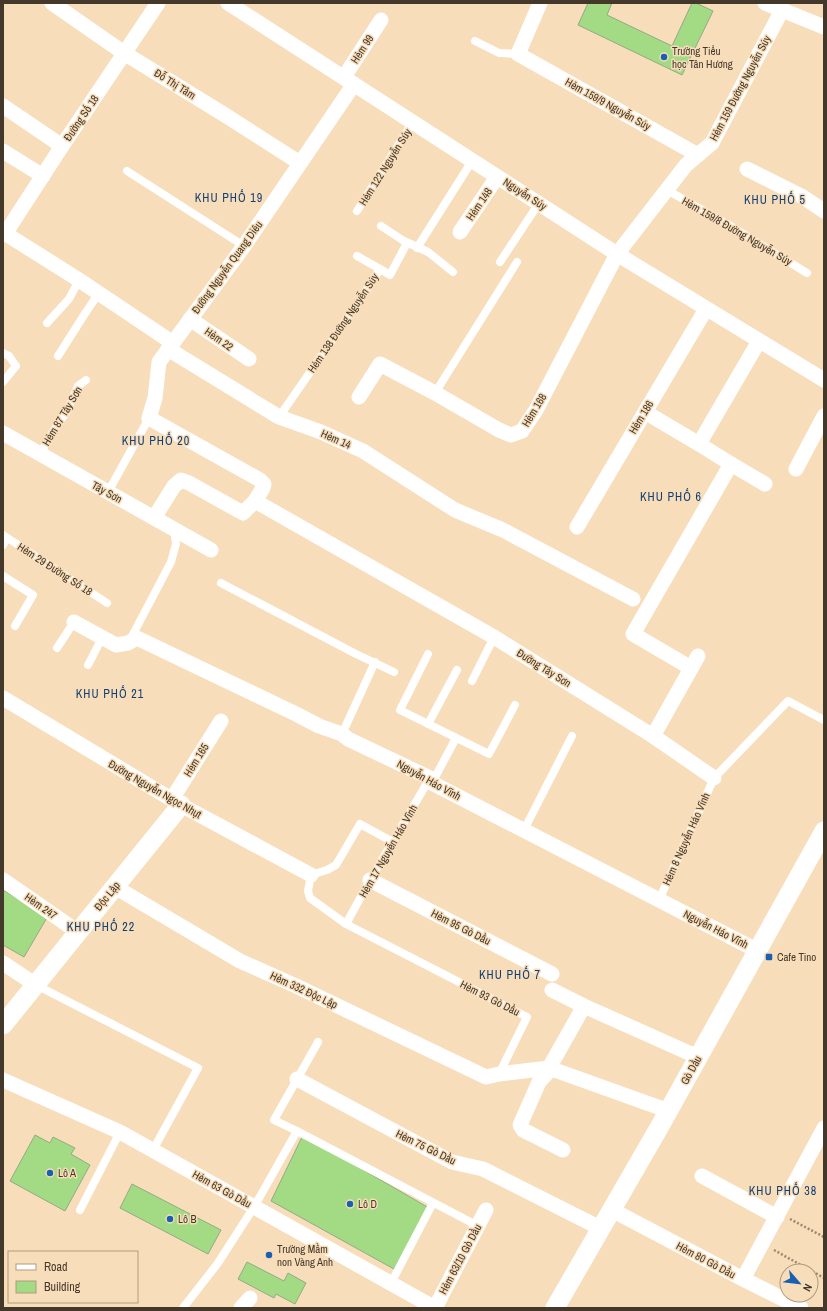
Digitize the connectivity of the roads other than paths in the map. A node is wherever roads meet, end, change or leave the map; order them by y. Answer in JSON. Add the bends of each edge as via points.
{"nodes":[{"id":1,"x":52,"y":3,"type":"edge"},
{"id":2,"x":158,"y":3,"type":"edge"},
{"id":3,"x":228,"y":3,"type":"edge"},
{"id":4,"x":540,"y":3,"type":"edge"},
{"id":5,"x":765,"y":3,"type":"edge"},
{"id":6,"x":782,"y":10,"type":"junction"},
{"id":7,"x":381,"y":20,"type":"dead end"},
{"id":8,"x":824,"y":27,"type":"edge"},
{"id":9,"x":475,"y":41,"type":"dead end"},
{"id":10,"x":124,"y":53,"type":"junction"},
{"id":11,"x":518,"y":54,"type":"junction"},
{"id":12,"x":349,"y":81,"type":"junction"},
{"id":13,"x":3,"y":106,"type":"edge"},
{"id":14,"x":412,"y":123,"type":"junction"},
{"id":15,"x":62,"y":146,"type":"junction"},
{"id":16,"x":3,"y":151,"type":"edge"},
{"id":17,"x":698,"y":154,"type":"junction"},
{"id":18,"x":472,"y":161,"type":"junction"},
{"id":19,"x":300,"y":163,"type":"junction"},
{"id":20,"x":746,"y":169,"type":"dead end"},
{"id":21,"x":127,"y":171,"type":"dead end"},
{"id":22,"x":43,"y":176,"type":"junction"},
{"id":23,"x":497,"y":177,"type":"junction"},
{"id":24,"x":667,"y":190,"type":"junction"},
{"id":25,"x":538,"y":203,"type":"junction"},
{"id":26,"x":357,"y":211,"type":"dead end"},
{"id":27,"x":824,"y":211,"type":"edge"},
{"id":28,"x":381,"y":226,"type":"dead end"},
{"id":29,"x":460,"y":232,"type":"dead end"},
{"id":30,"x":4,"y":233,"type":"edge"},
{"id":31,"x":407,"y":243,"type":"junction"},
{"id":32,"x":244,"y":246,"type":"junction"},
{"id":33,"x":417,"y":248,"type":"junction"},
{"id":34,"x":617,"y":254,"type":"junction"},
{"id":35,"x":357,"y":256,"type":"dead end"},
{"id":36,"x":500,"y":262,"type":"dead end"},
{"id":37,"x":517,"y":262,"type":"dead end"},
{"id":38,"x":380,"y":269,"type":"junction"},
{"id":39,"x":453,"y":272,"type":"dead end"},
{"id":40,"x":807,"y":273,"type":"dead end"},
{"id":41,"x":79,"y":280,"type":"junction"},
{"id":42,"x":99,"y":293,"type":"junction"},
{"id":43,"x":706,"y":309,"type":"junction"},
{"id":44,"x":190,"y":319,"type":"junction"},
{"id":45,"x":47,"y":323,"type":"dead end"},
{"id":46,"x":758,"y":341,"type":"junction"},
{"id":47,"x":170,"y":346,"type":"junction"},
{"id":48,"x":3,"y":353,"type":"edge"},
{"id":49,"x":58,"y":356,"type":"dead end"},
{"id":50,"x":248,"y":359,"type":"dead end"},
{"id":51,"x":86,"y":380,"type":"dead end"},
{"id":52,"x":824,"y":380,"type":"edge"},
{"id":53,"x":3,"y":382,"type":"edge"},
{"id":54,"x":435,"y":393,"type":"junction"},
{"id":55,"x":359,"y":397,"type":"dead end"},
{"id":56,"x":645,"y":412,"type":"junction"},
{"id":57,"x":824,"y":416,"type":"edge"},
{"id":58,"x":279,"y":417,"type":"junction"},
{"id":59,"x":149,"y":418,"type":"junction"},
{"id":60,"x":3,"y":433,"type":"edge"},
{"id":61,"x":699,"y":444,"type":"junction"},
{"id":62,"x":40,"y":454,"type":"junction"},
{"id":63,"x":731,"y":464,"type":"junction"},
{"id":64,"x":796,"y":469,"type":"dead end"},
{"id":65,"x":765,"y":484,"type":"dead end"},
{"id":66,"x":108,"y":492,"type":"junction"},
{"id":67,"x":255,"y":501,"type":"junction"},
{"id":68,"x":154,"y":518,"type":"junction"},
{"id":69,"x":578,"y":527,"type":"dead end"},
{"id":70,"x":174,"y":529,"type":"junction"},
{"id":71,"x":5,"y":536,"type":"edge"},
{"id":72,"x":3,"y":545,"type":"edge"},
{"id":73,"x":211,"y":550,"type":"dead end"},
{"id":74,"x":3,"y":576,"type":"edge"},
{"id":75,"x":221,"y":583,"type":"dead end"},
{"id":76,"x":633,"y":599,"type":"dead end"},
{"id":77,"x":107,"y":603,"type":"dead end"},
{"id":78,"x":74,"y":622,"type":"joint"},
{"id":79,"x":15,"y":626,"type":"dead end"},
{"id":80,"x":494,"y":637,"type":"junction"},
{"id":81,"x":102,"y":638,"type":"junction"},
{"id":82,"x":128,"y":643,"type":"junction"},
{"id":83,"x":58,"y":648,"type":"dead end"},
{"id":84,"x":428,"y":654,"type":"dead end"},
{"id":85,"x":375,"y":662,"type":"junction"},
{"id":86,"x":88,"y":665,"type":"dead end"},
{"id":87,"x":457,"y":670,"type":"dead end"},
{"id":88,"x":394,"y":672,"type":"dead end"},
{"id":89,"x":472,"y":681,"type":"dead end"},
{"id":90,"x":3,"y":698,"type":"edge"},
{"id":91,"x":515,"y":705,"type":"dead end"},
{"id":92,"x":824,"y":720,"type":"edge"},
{"id":93,"x":221,"y":721,"type":"dead end"},
{"id":94,"x":428,"y":724,"type":"junction"},
{"id":95,"x":342,"y":734,"type":"junction"},
{"id":96,"x":572,"y":736,"type":"dead end"},
{"id":97,"x":653,"y":736,"type":"junction"},
{"id":98,"x":456,"y":738,"type":"junction"},
{"id":99,"x":714,"y":778,"type":"junction"},
{"id":100,"x":431,"y":780,"type":"junction"},
{"id":101,"x":176,"y":802,"type":"junction"},
{"id":102,"x":524,"y":830,"type":"junction"},
{"id":103,"x":824,"y":830,"type":"edge"},
{"id":104,"x":392,"y":842,"type":"junction"},
{"id":105,"x":311,"y":875,"type":"junction"},
{"id":106,"x":3,"y":880,"type":"edge"},
{"id":107,"x":370,"y":880,"type":"junction"},
{"id":108,"x":115,"y":887,"type":"junction"},
{"id":109,"x":659,"y":900,"type":"junction"},
{"id":110,"x":346,"y":924,"type":"junction"},
{"id":111,"x":78,"y":932,"type":"junction"},
{"id":112,"x":758,"y":950,"type":"junction"},
{"id":113,"x":3,"y":962,"type":"edge"},
{"id":114,"x":552,"y":974,"type":"dead end"},
{"id":115,"x":36,"y":985,"type":"junction"},
{"id":116,"x":552,"y":990,"type":"dead end"},
{"id":117,"x":584,"y":1006,"type":"junction"},
{"id":118,"x":3,"y":1025,"type":"edge"},
{"id":119,"x":318,"y":1042,"type":"dead end"},
{"id":120,"x":698,"y":1057,"type":"junction"},
{"id":121,"x":550,"y":1068,"type":"junction"},
{"id":122,"x":499,"y":1074,"type":"junction"},
{"id":123,"x":297,"y":1079,"type":"junction"},
{"id":124,"x":3,"y":1080,"type":"edge"},
{"id":125,"x":669,"y":1111,"type":"junction"},
{"id":126,"x":824,"y":1128,"type":"edge"},
{"id":127,"x":297,"y":1131,"type":"junction"},
{"id":128,"x":120,"y":1132,"type":"junction"},
{"id":129,"x":153,"y":1150,"type":"junction"},
{"id":130,"x":563,"y":1150,"type":"dead end"},
{"id":131,"x":702,"y":1176,"type":"dead end"},
{"id":132,"x":433,"y":1203,"type":"junction"},
{"id":133,"x":254,"y":1207,"type":"junction"},
{"id":134,"x":80,"y":1210,"type":"dead end"},
{"id":135,"x":486,"y":1210,"type":"dead end"},
{"id":136,"x":612,"y":1210,"type":"junction"},
{"id":137,"x":778,"y":1215,"type":"junction"},
{"id":138,"x":478,"y":1226,"type":"junction"},
{"id":139,"x":602,"y":1229,"type":"junction"},
{"id":140,"x":743,"y":1279,"type":"junction"},
{"id":141,"x":391,"y":1283,"type":"junction"},
{"id":142,"x":183,"y":1308,"type":"edge"},
{"id":143,"x":435,"y":1308,"type":"edge"},
{"id":144,"x":555,"y":1308,"type":"edge"},
{"id":145,"x":801,"y":1308,"type":"edge"}],
"edges":[{"from":1,"to":10,"type":"street","name":"Đỗ Thị Tâm"},
{"from":2,"to":10,"type":"street","name":"Đường Số 18"},
{"from":3,"to":12,"type":"street","name":"Nguyễn Súy"},
{"from":4,"to":11,"type":"street"},
{"from":5,"to":6,"type":"street"},
{"from":6,"to":8,"type":"street"},
{"from":6,"to":17,"type":"street","name":"Hẻm 159 Đường Nguyễn Súy","via":[[712,143]]},
{"from":7,"to":12,"type":"street","name":"Hẻm 99"},
{"from":9,"to":11,"type":"lane","via":[[499,53]]},
{"from":10,"to":15,"type":"street","name":"Đường Số 18"},
{"from":10,"to":19,"type":"street","name":"Đỗ Thị Tâm"},
{"from":11,"to":17,"type":"street","name":"Hẻm 159/9 Nguyễn Súy"},
{"from":12,"to":14,"type":"street","name":"Nguyễn Súy"},
{"from":12,"to":19,"type":"street","name":"Đường Nguyễn Quang Diêu"},
{"from":13,"to":15,"type":"street"},
{"from":14,"to":18,"type":"street","name":"Nguyễn Súy"},
{"from":14,"to":26,"type":"lane","name":"Hẻm 122 Nguyễn Súy"},
{"from":15,"to":22,"type":"street","name":"Đường Số 18"},
{"from":16,"to":22,"type":"street"},
{"from":17,"to":24,"type":"street","name":"Hẻm 159 Đường Nguyễn Súy"},
{"from":18,"to":23,"type":"street","name":"Nguyễn Súy"},
{"from":18,"to":33,"type":"lane"},
{"from":19,"to":32,"type":"street","name":"Đường Nguyễn Quang Diêu"},
{"from":20,"to":27,"type":"street","via":[[803,197]]},
{"from":21,"to":32,"type":"lane"},
{"from":22,"to":30,"type":"street","name":"Đường Số 18"},
{"from":23,"to":25,"type":"street","name":"Nguyễn Súy"},
{"from":23,"to":29,"type":"street","name":"Hẻm 148"},
{"from":24,"to":34,"type":"street","name":"Hẻm 159 Đường Nguyễn Súy"},
{"from":24,"to":40,"type":"lane","name":"Hẻm 159/8 Đường Nguyễn Súy"},
{"from":25,"to":34,"type":"street","name":"Nguyễn Súy"},
{"from":25,"to":36,"type":"lane"},
{"from":28,"to":31,"type":"lane"},
{"from":30,"to":41,"type":"street","name":"Hẻm 14"},
{"from":31,"to":33,"type":"lane"},
{"from":31,"to":38,"type":"lane","name":"Hẻm 138 Đường Nguyễn Súy","via":[[390,275]]},
{"from":32,"to":44,"type":"street","name":"Đường Nguyễn Quang Diêu"},
{"from":33,"to":39,"type":"lane","via":[[428,252]]},
{"from":34,"to":43,"type":"street","name":"Nguyễn Súy"},
{"from":34,"to":54,"type":"street","name":"Hẻm 168","via":[[536,410],[522,431],[511,435],[498,430]]},
{"from":35,"to":38,"type":"lane"},
{"from":37,"to":54,"type":"lane"},
{"from":38,"to":58,"type":"lane","name":"Hẻm 138 Đường Nguyễn Súy"},
{"from":41,"to":42,"type":"street","name":"Hẻm 14"},
{"from":41,"to":45,"type":"lane","via":[[69,298]]},
{"from":42,"to":47,"type":"street","name":"Hẻm 14"},
{"from":42,"to":49,"type":"lane"},
{"from":43,"to":46,"type":"street","name":"Nguyễn Súy"},
{"from":43,"to":56,"type":"street","name":"Hẻm 186"},
{"from":44,"to":47,"type":"street","name":"Đường Nguyễn Quang Diêu"},
{"from":44,"to":50,"type":"street","name":"Hẻm 22"},
{"from":46,"to":52,"type":"street","name":"Nguyễn Súy"},
{"from":46,"to":61,"type":"street"},
{"from":47,"to":58,"type":"street","name":"Hẻm 14"},
{"from":47,"to":59,"type":"street","name":"Đường Nguyễn Quang Diêu","via":[[159,362],[155,398]]},
{"from":48,"to":53,"type":"lane","via":[[9,356],[16,366]]},
{"from":51,"to":62,"type":"lane","name":"Hẻm 87 Tây Sơn","via":[[78,386],[67,412]]},
{"from":54,"to":55,"type":"street","name":"Hẻm 168","via":[[380,364]]},
{"from":56,"to":61,"type":"street"},
{"from":56,"to":69,"type":"street","name":"Hẻm 186"},
{"from":57,"to":64,"type":"street"},
{"from":58,"to":76,"type":"street","name":"Hẻm 14","via":[[321,432],[362,451],[455,510],[503,530]]},
{"from":59,"to":66,"type":"lane"},
{"from":59,"to":67,"type":"street","via":[[260,480],[264,488]]},
{"from":60,"to":62,"type":"street","name":"Tây Sơn"},
{"from":61,"to":63,"type":"street"},
{"from":62,"to":66,"type":"street","name":"Tây Sơn"},
{"from":63,"to":65,"type":"street"},
{"from":63,"to":97,"type":"street","via":[[633,634],[695,662]]},
{"from":66,"to":68,"type":"street","name":"Tây Sơn"},
{"from":67,"to":68,"type":"street","via":[[242,513],[189,482],[181,480],[174,486]]},
{"from":67,"to":80,"type":"street","name":"Đường Tây Sơn"},
{"from":68,"to":70,"type":"street","name":"Tây Sơn"},
{"from":70,"to":73,"type":"street","name":"Tây Sơn"},
{"from":70,"to":82,"type":"lane","via":[[176,544],[171,562]]},
{"from":71,"to":72,"type":"lane"},
{"from":71,"to":77,"type":"lane","name":"Hẻm 29 Đường Số 18"},
{"from":74,"to":79,"type":"lane","via":[[33,595]]},
{"from":75,"to":85,"type":"lane"},
{"from":78,"to":81,"type":"street","name":"Nguyễn Háo Vĩnh"},
{"from":78,"to":83,"type":"lane"},
{"from":80,"to":89,"type":"lane"},
{"from":80,"to":97,"type":"street","name":"Đường Tây Sơn"},
{"from":81,"to":82,"type":"street","name":"Nguyễn Háo Vĩnh","via":[[116,645]]},
{"from":81,"to":86,"type":"lane"},
{"from":82,"to":95,"type":"street","name":"Nguyễn Háo Vĩnh","via":[[137,638],[319,726]]},
{"from":84,"to":94,"type":"lane","via":[[400,710]]},
{"from":85,"to":88,"type":"lane"},
{"from":85,"to":95,"type":"lane"},
{"from":87,"to":94,"type":"lane"},
{"from":90,"to":101,"type":"street","name":"Đường Nguyễn Ngọc Nhựt"},
{"from":91,"to":98,"type":"lane","via":[[489,754]]},
{"from":92,"to":99,"type":"lane","via":[[788,701]]},
{"from":93,"to":101,"type":"street","name":"Hẻm 165"},
{"from":94,"to":98,"type":"lane"},
{"from":95,"to":100,"type":"street","name":"Nguyễn Háo Vĩnh"},
{"from":96,"to":102,"type":"lane"},
{"from":97,"to":99,"type":"street","name":"Đường Tây Sơn"},
{"from":98,"to":100,"type":"lane","name":"Hẻm 17 Nguyễn Háo Vĩnh"},
{"from":99,"to":109,"type":"lane","name":"Hẻm 8 Nguyễn Háo Vĩnh"},
{"from":100,"to":102,"type":"street","name":"Nguyễn Háo Vĩnh"},
{"from":100,"to":104,"type":"lane","name":"Hẻm 17 Nguyễn Háo Vĩnh"},
{"from":101,"to":105,"type":"street","name":"Đường Nguyễn Ngọc Nhựt"},
{"from":101,"to":108,"type":"street","name":"Độc Lập"},
{"from":102,"to":109,"type":"street","name":"Nguyễn Háo Vĩnh"},
{"from":103,"to":112,"type":"street","name":"Gò Dầu"},
{"from":104,"to":105,"type":"lane","via":[[360,824],[336,865]]},
{"from":104,"to":107,"type":"lane","name":"Hẻm 17 Nguyễn Háo Vĩnh"},
{"from":105,"to":110,"type":"lane","via":[[308,891],[310,898]]},
{"from":106,"to":111,"type":"street","name":"Hẻm 247"},
{"from":107,"to":110,"type":"lane","name":"Hẻm 17 Nguyễn Háo Vĩnh"},
{"from":107,"to":114,"type":"street","name":"Hẻm 95 Gò Dầu"},
{"from":108,"to":111,"type":"street","name":"Độc Lập"},
{"from":108,"to":122,"type":"street","name":"Hẻm 332 Độc Lập","via":[[240,960],[486,1077]]},
{"from":109,"to":112,"type":"street","name":"Nguyễn Háo Vĩnh"},
{"from":110,"to":122,"type":"lane","name":"Hẻm 93 Gò Dầu","via":[[527,1017]]},
{"from":111,"to":115,"type":"street","name":"Độc Lập"},
{"from":112,"to":120,"type":"street","name":"Gò Dầu"},
{"from":113,"to":115,"type":"street"},
{"from":115,"to":118,"type":"street","name":"Độc Lập"},
{"from":115,"to":129,"type":"lane","via":[[198,1068]]},
{"from":116,"to":117,"type":"street"},
{"from":117,"to":120,"type":"street"},
{"from":117,"to":121,"type":"street"},
{"from":119,"to":123,"type":"lane"},
{"from":120,"to":125,"type":"street","name":"Gò Dầu"},
{"from":121,"to":122,"type":"street"},
{"from":121,"to":125,"type":"street"},
{"from":121,"to":130,"type":"street","via":[[539,1082],[520,1125],[523,1130]]},
{"from":123,"to":127,"type":"lane","via":[[274,1120]]},
{"from":123,"to":139,"type":"street","name":"Hẻm 75 Gò Dầu","via":[[452,1162],[483,1169]]},
{"from":124,"to":128,"type":"street","name":"Hẻm 63 Gò Dầu"},
{"from":125,"to":136,"type":"street","name":"Gò Dầu"},
{"from":126,"to":137,"type":"street"},
{"from":127,"to":132,"type":"lane"},
{"from":127,"to":133,"type":"lane"},
{"from":128,"to":129,"type":"street","name":"Hẻm 63 Gò Dầu"},
{"from":128,"to":134,"type":"lane"},
{"from":129,"to":133,"type":"street","name":"Hẻm 63 Gò Dầu"},
{"from":131,"to":137,"type":"street"},
{"from":132,"to":138,"type":"lane"},
{"from":132,"to":141,"type":"lane"},
{"from":133,"to":141,"type":"street","name":"Hẻm 63 Gò Dầu"},
{"from":133,"to":142,"type":"lane","via":[[218,1264]]},
{"from":135,"to":138,"type":"street","name":"Hẻm 63/10 Gò Dầu"},
{"from":136,"to":139,"type":"street","name":"Gò Dầu"},
{"from":136,"to":140,"type":"street","name":"Hẻm 80 Gò Dầu"},
{"from":137,"to":140,"type":"street"},
{"from":138,"to":143,"type":"street","name":"Hẻm 63/10 Gò Dầu"},
{"from":139,"to":144,"type":"street","name":"Gò Dầu"},
{"from":140,"to":145,"type":"street","name":"Hẻm 80 Gò Dầu"},
{"from":141,"to":143,"type":"street","name":"Hẻm 63 Gò Dầu"}]}
